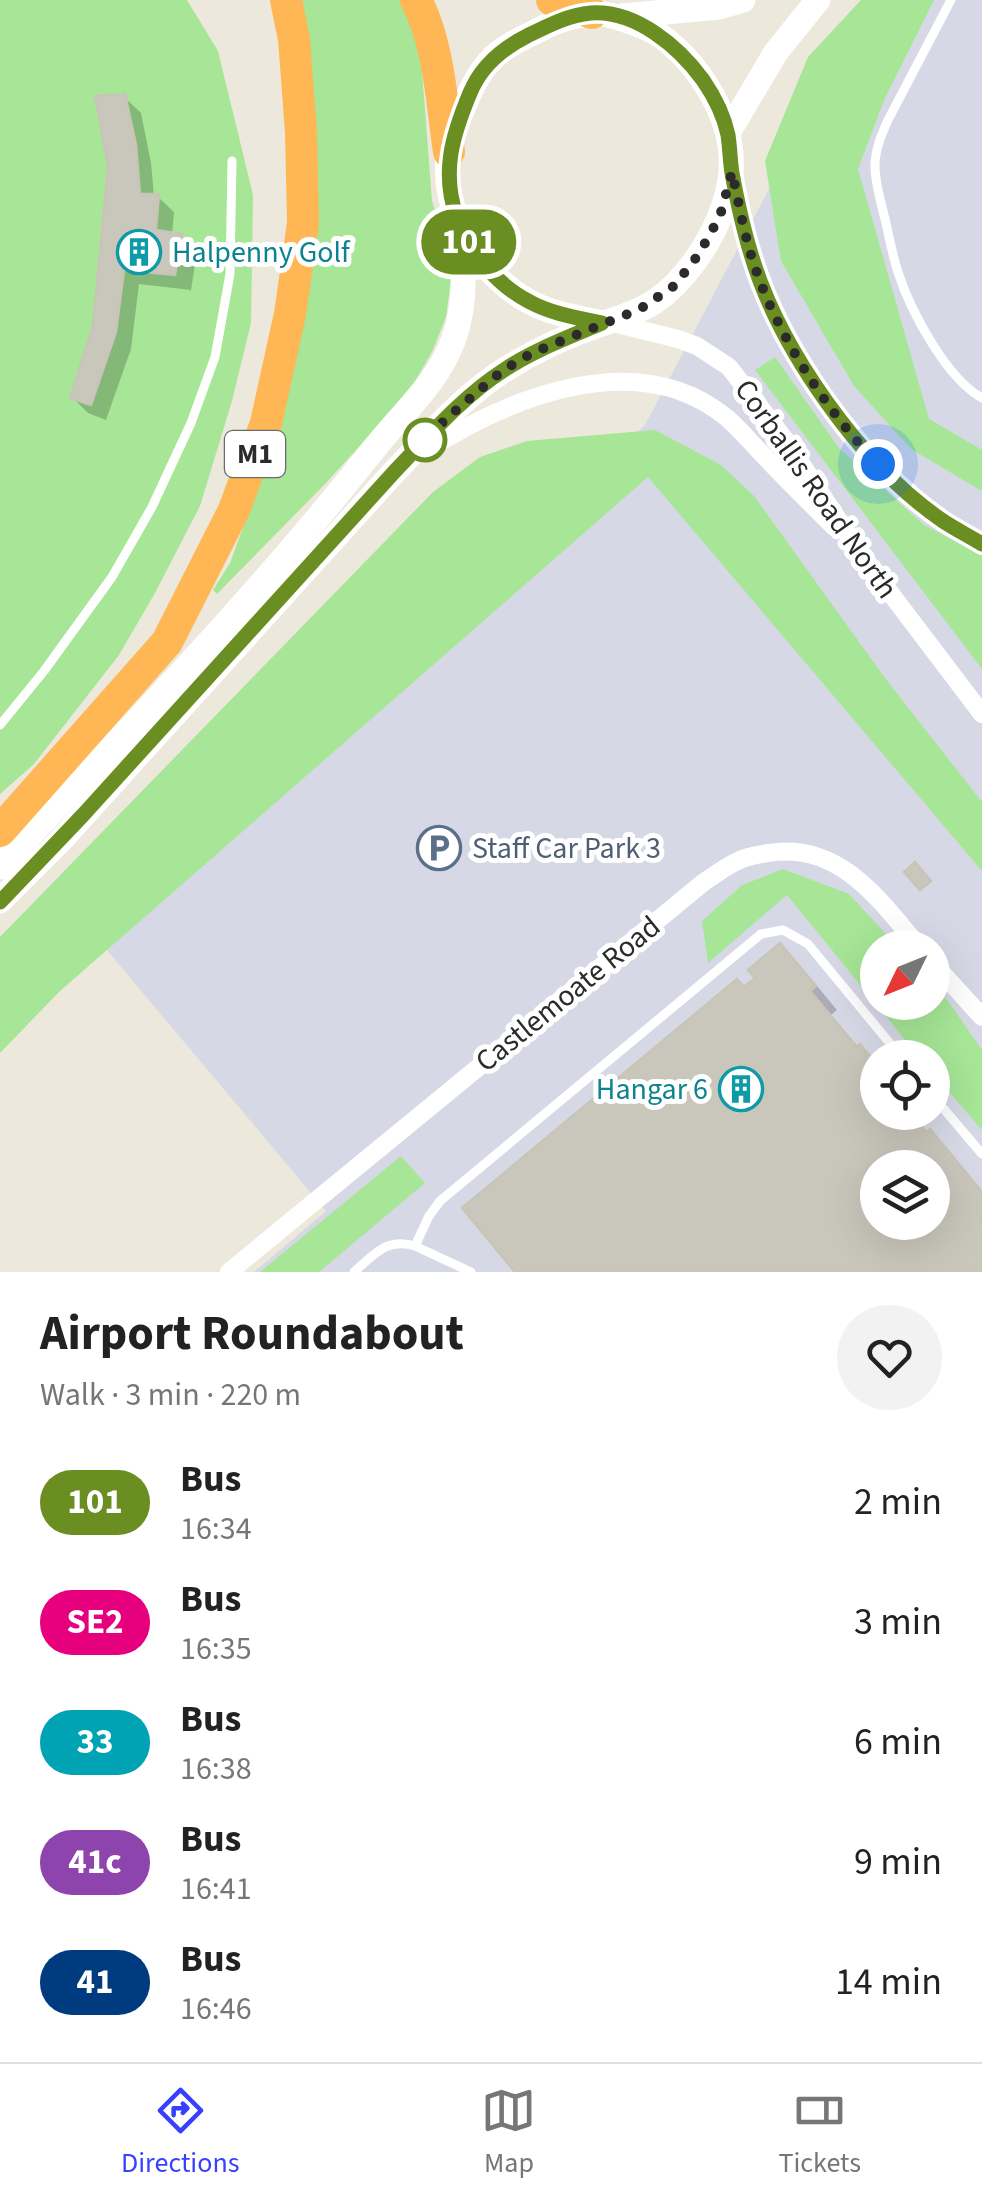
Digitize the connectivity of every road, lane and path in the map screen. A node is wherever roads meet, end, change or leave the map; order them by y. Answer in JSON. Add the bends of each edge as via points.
{"nodes":[{"id":1,"x":286,"y":0,"type":"edge"},
{"id":2,"x":416,"y":0,"type":"edge"},
{"id":3,"x":552,"y":0,"type":"edge"},
{"id":4,"x":743,"y":0,"type":"edge"},
{"id":5,"x":818,"y":0,"type":"edge"},
{"id":6,"x":950,"y":0,"type":"edge"},
{"id":7,"x":605,"y":15,"type":"junction"},
{"id":8,"x":728,"y":134,"type":"junction"},
{"id":9,"x":449,"y":152,"type":"junction"},
{"id":10,"x":232,"y":161,"type":"dead end"},
{"id":11,"x":732,"y":172,"type":"junction"},
{"id":12,"x":456,"y":214,"type":"junction"},
{"id":13,"x":606,"y":322,"type":"junction"},
{"id":14,"x":982,"y":398,"type":"edge"},
{"id":15,"x":374,"y":448,"type":"junction"},
{"id":16,"x":395,"y":471,"type":"junction"},
{"id":17,"x":982,"y":544,"type":"edge"},
{"id":18,"x":860,"y":553,"type":"junction"},
{"id":19,"x":982,"y":714,"type":"edge"},
{"id":20,"x":0,"y":726,"type":"edge"},
{"id":21,"x":27,"y":802,"type":"junction"},
{"id":22,"x":0,"y":830,"type":"edge"},
{"id":23,"x":0,"y":867,"type":"edge"},
{"id":24,"x":0,"y":902,"type":"edge"},
{"id":25,"x":905,"y":930,"type":"edge"},
{"id":26,"x":950,"y":982,"type":"edge"},
{"id":27,"x":982,"y":1018,"type":"edge"},
{"id":28,"x":887,"y":1040,"type":"edge"},
{"id":29,"x":950,"y":1116,"type":"edge"},
{"id":30,"x":982,"y":1154,"type":"edge"},
{"id":31,"x":415,"y":1246,"type":"junction"},
{"id":32,"x":229,"y":1272,"type":"edge"},
{"id":33,"x":354,"y":1272,"type":"edge"},
{"id":34,"x":471,"y":1272,"type":"edge"}],
"edges":[{"from":1,"to":21,"type":"highway","number":"M1","via":[[294,39],[303,223],[266,423],[234,510],[168,642]]},
{"from":2,"to":9,"type":"highway","via":[[436,64]]},
{"from":3,"to":7,"type":"highway"},
{"from":4,"to":7,"type":"main road","via":[[718,8]]},
{"from":5,"to":8,"type":"main road","via":[[776,52]]},
{"from":6,"to":14,"type":"lane","via":[[886,122],[876,180],[898,274],[920,323],[945,362]]},
{"from":7,"to":8,"type":"main road","via":[[658,33],[683,55],[705,83]]},
{"from":7,"to":9,"type":"main road","via":[[552,22],[490,61],[474,84]]},
{"from":8,"to":11,"type":"main road"},
{"from":9,"to":12,"type":"main road"},
{"from":10,"to":20,"type":"lane","via":[[230,274],[215,357],[191,423],[112,577]]},
{"from":11,"to":13,"type":"main road","via":[[720,216],[674,286]]},
{"from":11,"to":17,"type":"street","via":[[752,256],[783,333],[814,381],[856,442],[900,486]]},
{"from":12,"to":13,"type":"main road","via":[[501,282],[531,303]]},
{"from":12,"to":15,"type":"main road","via":[[463,303],[453,342],[425,391]]},
{"from":13,"to":16,"type":"main road","via":[[502,371]]},
{"from":13,"to":18,"type":"street","name":"Corballis Road North","via":[[678,339],[729,367]]},
{"from":15,"to":21,"type":"main road","via":[[120,715]]},
{"from":15,"to":23,"type":"main road","via":[[334,501]]},
{"from":16,"to":18,"type":"street","via":[[472,424],[539,395],[594,382],[643,383],[696,397],[727,418]]},
{"from":16,"to":24,"type":"main road"},
{"from":18,"to":19,"type":"street","name":"Corballis Road North"},
{"from":21,"to":22,"type":"highway","number":"M1"},
{"from":25,"to":32,"type":"street","name":"Castlemoate Road","via":[[872,889],[841,865],[810,853],[741,858]]},
{"from":26,"to":27,"type":"street"},
{"from":28,"to":31,"type":"lane","via":[[808,944],[783,930],[760,934],[440,1201]]},
{"from":29,"to":30,"type":"lane"},
{"from":31,"to":33,"type":"lane","via":[[385,1246]]},
{"from":31,"to":34,"type":"lane"}]}
